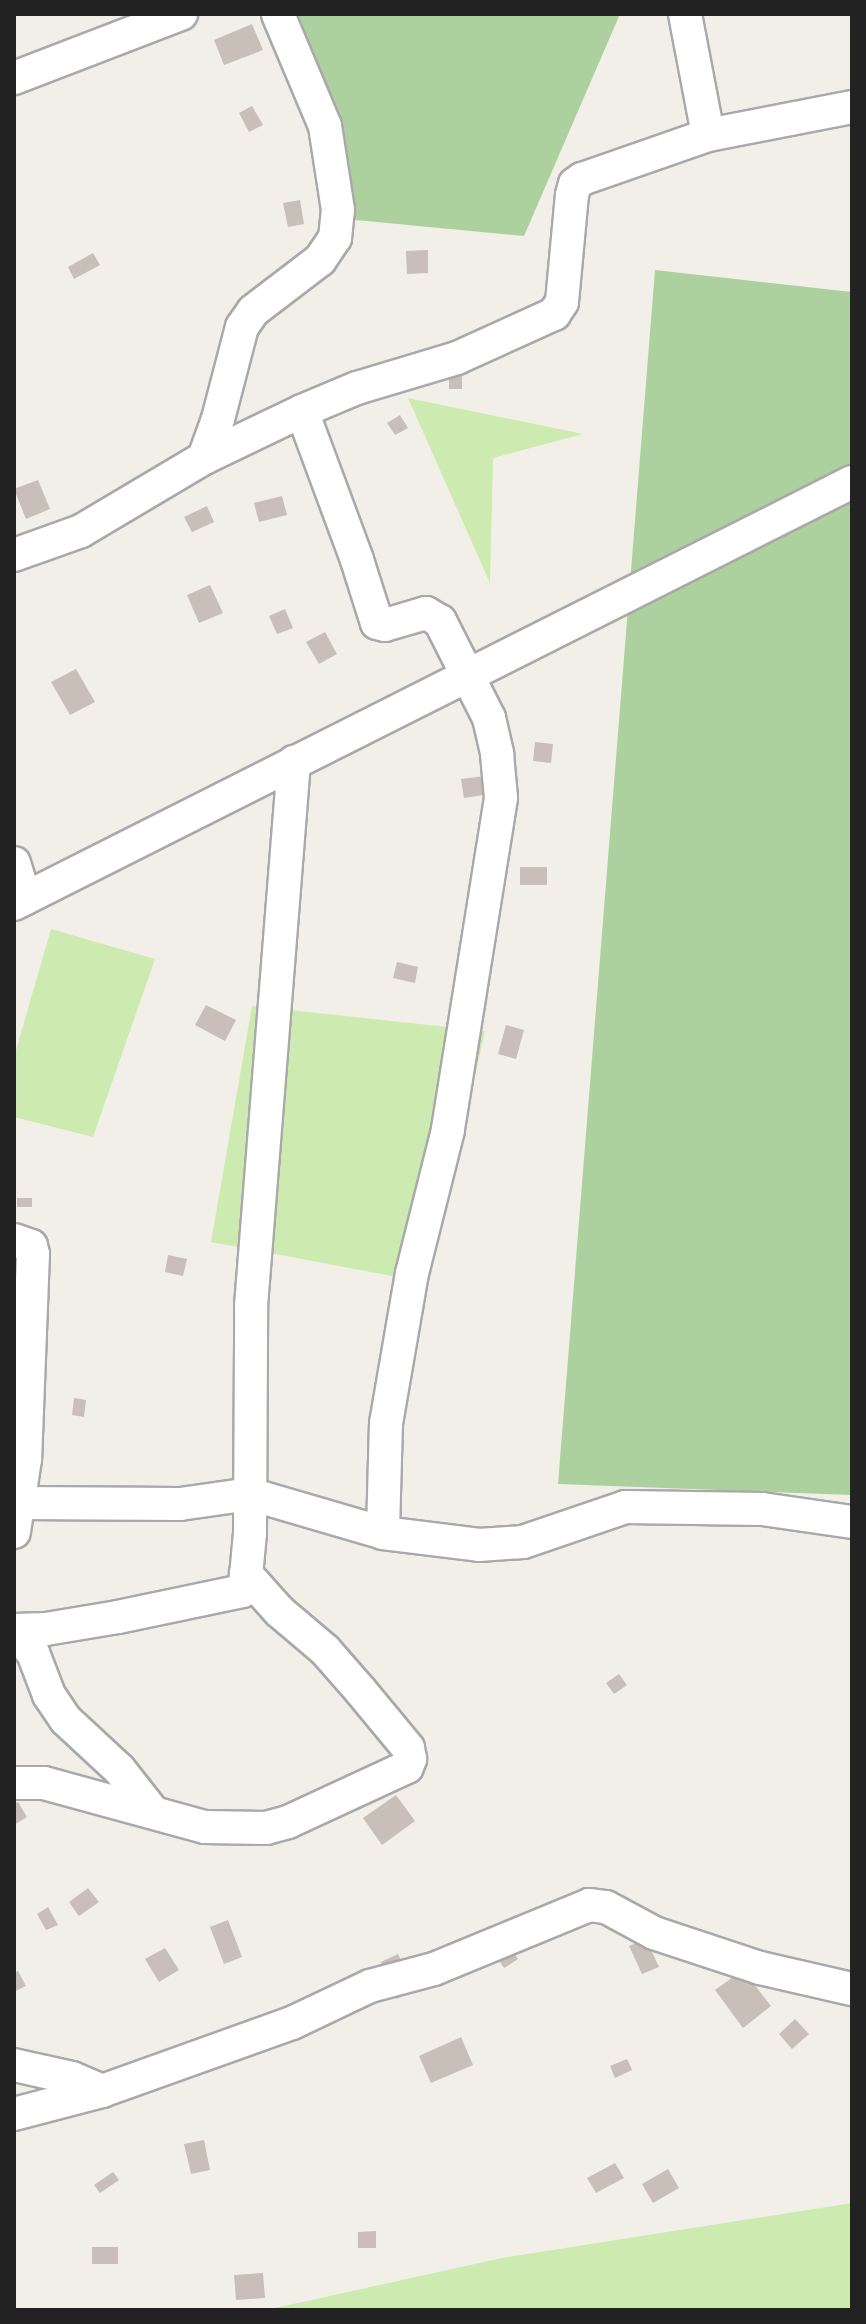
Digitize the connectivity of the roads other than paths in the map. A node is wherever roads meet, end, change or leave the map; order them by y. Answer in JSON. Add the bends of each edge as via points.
{"nodes":[{"id":1,"x":181,"y":14,"type":"edge"},
{"id":2,"x":278,"y":14,"type":"edge"},
{"id":3,"x":685,"y":14,"type":"edge"},
{"id":4,"x":14,"y":78,"type":"edge"},
{"id":5,"x":852,"y":107,"type":"edge"},
{"id":6,"x":708,"y":135,"type":"junction"},
{"id":7,"x":302,"y":411,"type":"junction"},
{"id":8,"x":204,"y":458,"type":"junction"},
{"id":9,"x":852,"y":482,"type":"edge"},
{"id":10,"x":14,"y":555,"type":"edge"},
{"id":11,"x":470,"y":674,"type":"junction"},
{"id":12,"x":294,"y":762,"type":"junction"},
{"id":13,"x":14,"y":863,"type":"edge"},
{"id":14,"x":20,"y":901,"type":"edge"},
{"id":15,"x":14,"y":1240,"type":"edge"},
{"id":16,"x":21,"y":1390,"type":"edge"},
{"id":17,"x":250,"y":1494,"type":"junction"},
{"id":18,"x":17,"y":1517,"type":"edge"},
{"id":19,"x":852,"y":1522,"type":"edge"},
{"id":20,"x":383,"y":1533,"type":"junction"},
{"id":21,"x":246,"y":1574,"type":"junction"},
{"id":22,"x":14,"y":1631,"type":"edge"},
{"id":23,"x":14,"y":1757,"type":"edge"},
{"id":24,"x":29,"y":1783,"type":"edge"},
{"id":25,"x":152,"y":1811,"type":"junction"},
{"id":26,"x":852,"y":1989,"type":"edge"},
{"id":27,"x":14,"y":2065,"type":"edge"},
{"id":28,"x":102,"y":2091,"type":"junction"},
{"id":29,"x":14,"y":2114,"type":"edge"}],
"edges":[{"from":1,"to":4,"type":"street"},
{"from":2,"to":8,"type":"street","via":[[325,126],[338,210],[335,238],[320,260],[253,311],[242,327]]},
{"from":3,"to":6,"type":"street"},
{"from":5,"to":6,"type":"street"},
{"from":6,"to":7,"type":"street","via":[[575,184],[562,302],[554,314],[457,358]]},
{"from":7,"to":8,"type":"street"},
{"from":7,"to":11,"type":"street","via":[[377,623],[434,615]]},
{"from":8,"to":10,"type":"street","via":[[81,531]]},
{"from":9,"to":11,"type":"street"},
{"from":11,"to":12,"type":"street"},
{"from":11,"to":20,"type":"street","via":[[489,718],[501,798],[448,1130],[412,1273],[386,1423]]},
{"from":12,"to":14,"type":"street"},
{"from":12,"to":17,"type":"street","via":[[251,1306]]},
{"from":13,"to":14,"type":"street"},
{"from":15,"to":16,"type":"street","via":[[31,1246],[33,1254]]},
{"from":16,"to":18,"type":"street"},
{"from":17,"to":18,"type":"street"},
{"from":17,"to":20,"type":"street"},
{"from":17,"to":21,"type":"street"},
{"from":19,"to":20,"type":"street","via":[[762,1509],[625,1507],[523,1542],[479,1545]]},
{"from":21,"to":22,"type":"street","via":[[242,1591],[75,1625]]},
{"from":21,"to":25,"type":"street","via":[[334,1660],[408,1748],[407,1767],[266,1828],[205,1827]]},
{"from":22,"to":25,"type":"street","via":[[33,1653],[49,1695],[66,1720],[119,1769]]},
{"from":23,"to":24,"type":"street"},
{"from":24,"to":25,"type":"street"},
{"from":26,"to":28,"type":"street","via":[[760,1968],[654,1933],[606,1907],[589,1905],[434,1969],[370,1986],[292,2023]]},
{"from":27,"to":28,"type":"street"},
{"from":28,"to":29,"type":"street"}]}
